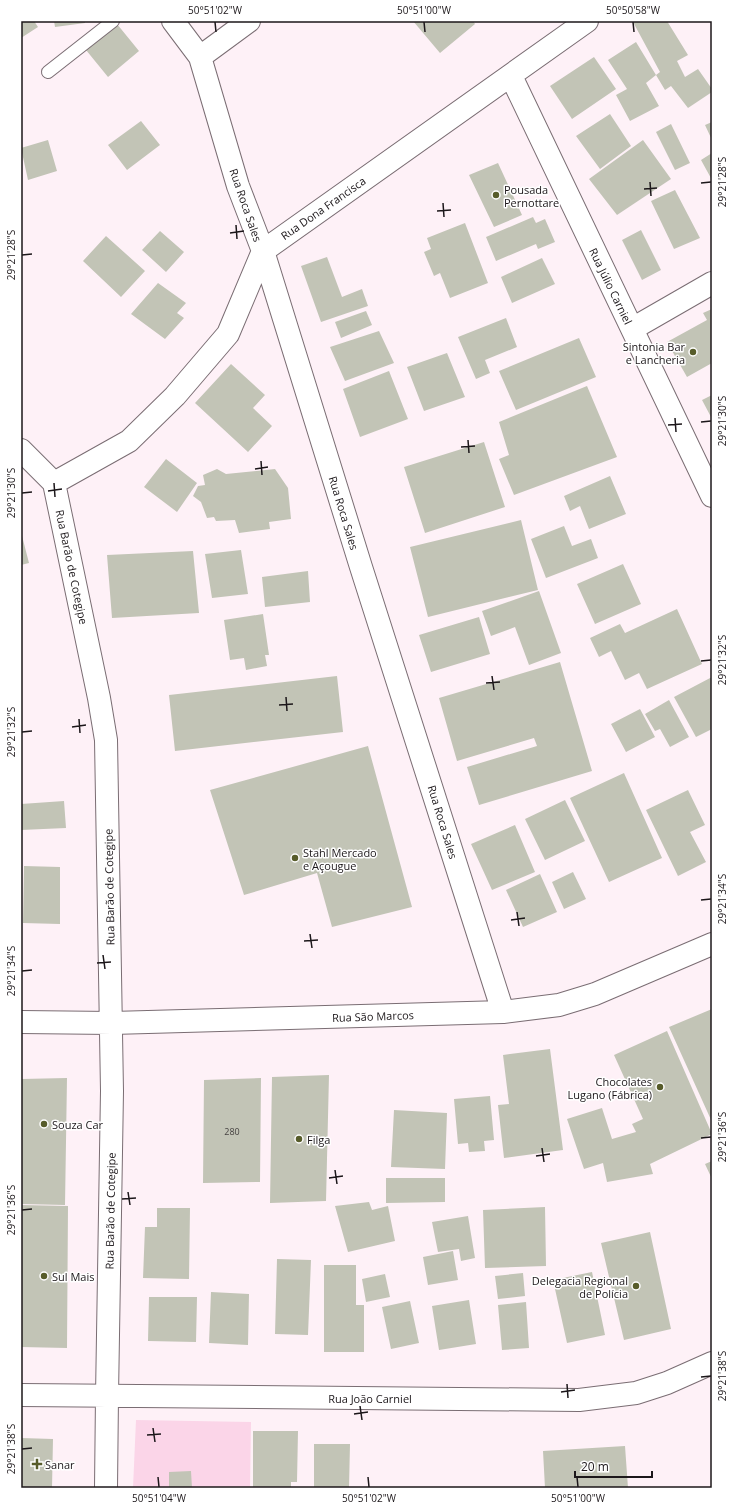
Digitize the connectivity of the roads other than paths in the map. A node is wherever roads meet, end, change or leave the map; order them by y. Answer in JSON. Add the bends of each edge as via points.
{"nodes":[{"id":1,"x":113,"y":21,"type":"edge"},
{"id":2,"x":173,"y":21,"type":"edge"},
{"id":3,"x":249,"y":21,"type":"edge"},
{"id":4,"x":587,"y":21,"type":"edge"},
{"id":5,"x":200,"y":57,"type":"junction"},
{"id":6,"x":48,"y":72,"type":"dead end"},
{"id":7,"x":511,"y":76,"type":"junction"},
{"id":8,"x":263,"y":251,"type":"junction"},
{"id":9,"x":712,"y":283,"type":"edge"},
{"id":10,"x":632,"y":329,"type":"junction"},
{"id":11,"x":21,"y":450,"type":"edge"},
{"id":12,"x":54,"y":483,"type":"junction"},
{"id":13,"x":712,"y":496,"type":"edge"},
{"id":14,"x":712,"y":944,"type":"edge"},
{"id":15,"x":503,"y":1012,"type":"junction"},
{"id":16,"x":21,"y":1022,"type":"edge"},
{"id":17,"x":112,"y":1023,"type":"junction"},
{"id":18,"x":712,"y":1363,"type":"edge"},
{"id":19,"x":21,"y":1395,"type":"edge"},
{"id":20,"x":107,"y":1396,"type":"junction"},
{"id":21,"x":106,"y":1488,"type":"edge"}],
"edges":[{"from":1,"to":6,"type":"lane"},
{"from":2,"to":5,"type":"street","name":"Rua Roca Sales"},
{"from":3,"to":5,"type":"street"},
{"from":4,"to":7,"type":"street","name":"Rua Dona Francisca"},
{"from":5,"to":8,"type":"street","name":"Rua Roca Sales","via":[[238,186]]},
{"from":7,"to":8,"type":"street","name":"Rua Dona Francisca"},
{"from":7,"to":10,"type":"street","name":"Rua Júlio Carniel"},
{"from":8,"to":12,"type":"street","via":[[228,334],[175,396],[129,441]]},
{"from":8,"to":15,"type":"street","name":"Rua Roca Sales","via":[[360,567]]},
{"from":9,"to":10,"type":"street"},
{"from":10,"to":13,"type":"street","name":"Rua Júlio Carniel"},
{"from":11,"to":12,"type":"street"},
{"from":12,"to":17,"type":"street","name":"Rua Barão de Cotegipe","via":[[100,698],[106,740]]},
{"from":14,"to":15,"type":"street","name":"Rua São Marcos","via":[[595,994],[559,1006]]},
{"from":15,"to":17,"type":"street","name":"Rua São Marcos"},
{"from":16,"to":17,"type":"street","name":"Rua São Marcos"},
{"from":17,"to":20,"type":"street","name":"Rua Barão de Cotegipe"},
{"from":18,"to":20,"type":"street","name":"Rua João Carniel","via":[[667,1383],[636,1393],[579,1400]]},
{"from":19,"to":20,"type":"street","name":"Rua João Carniel"},
{"from":20,"to":21,"type":"street","name":"Rua Barão de Cotegipe"}]}
